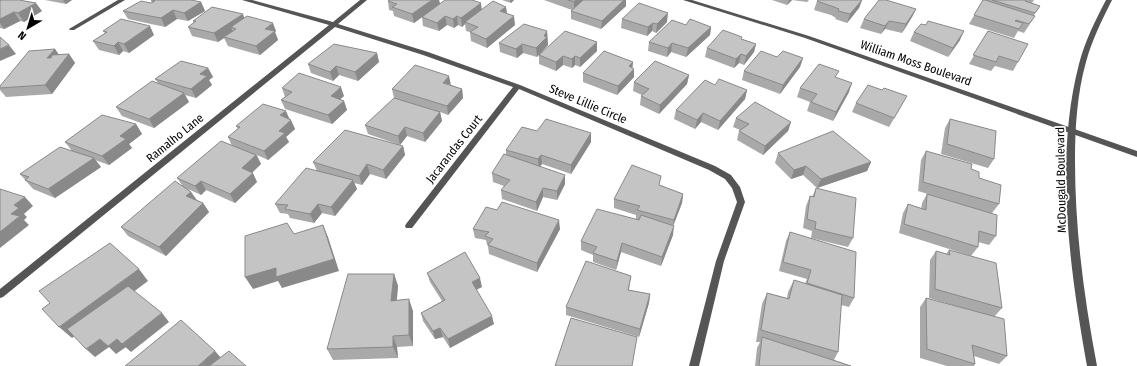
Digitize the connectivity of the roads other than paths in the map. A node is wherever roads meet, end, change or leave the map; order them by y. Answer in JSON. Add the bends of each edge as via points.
{"nodes":[{"id":1,"x":122,"y":0,"type":"edge"},
{"id":2,"x":245,"y":0,"type":"edge"},
{"id":3,"x":364,"y":0,"type":"edge"},
{"id":4,"x":686,"y":0,"type":"edge"},
{"id":5,"x":1109,"y":0,"type":"edge"},
{"id":6,"x":334,"y":23,"type":"junction"},
{"id":7,"x":72,"y":29,"type":"dead end"},
{"id":8,"x":518,"y":86,"type":"junction"},
{"id":9,"x":1071,"y":131,"type":"junction"},
{"id":10,"x":1137,"y":154,"type":"edge"},
{"id":11,"x":409,"y":226,"type":"dead end"},
{"id":12,"x":0,"y":294,"type":"edge"},
{"id":13,"x":694,"y":366,"type":"edge"},
{"id":14,"x":1092,"y":366,"type":"edge"}],
"edges":[{"from":1,"to":7,"type":"street"},
{"from":2,"to":6,"type":"street","name":"Steve Lillie Circle"},
{"from":3,"to":6,"type":"street","name":"Ramalho Lane"},
{"from":4,"to":9,"type":"street","name":"William Moss Boulevard","via":[[814,40]]},
{"from":5,"to":9,"type":"street","name":"McDougald Boulevard","via":[[1093,31],[1080,68]]},
{"from":6,"to":8,"type":"street","name":"Steve Lillie Circle","via":[[434,55]]},
{"from":6,"to":12,"type":"street","name":"Ramalho Lane"},
{"from":8,"to":11,"type":"street","name":"Jacarandas Court"},
{"from":8,"to":13,"type":"street","name":"Steve Lillie Circle","via":[[712,168],[728,178],[736,187],[741,202],[720,261]]},
{"from":9,"to":10,"type":"street","name":"William Moss Boulevard"},
{"from":9,"to":14,"type":"street","name":"McDougald Boulevard","via":[[1071,219],[1080,298]]}]}
